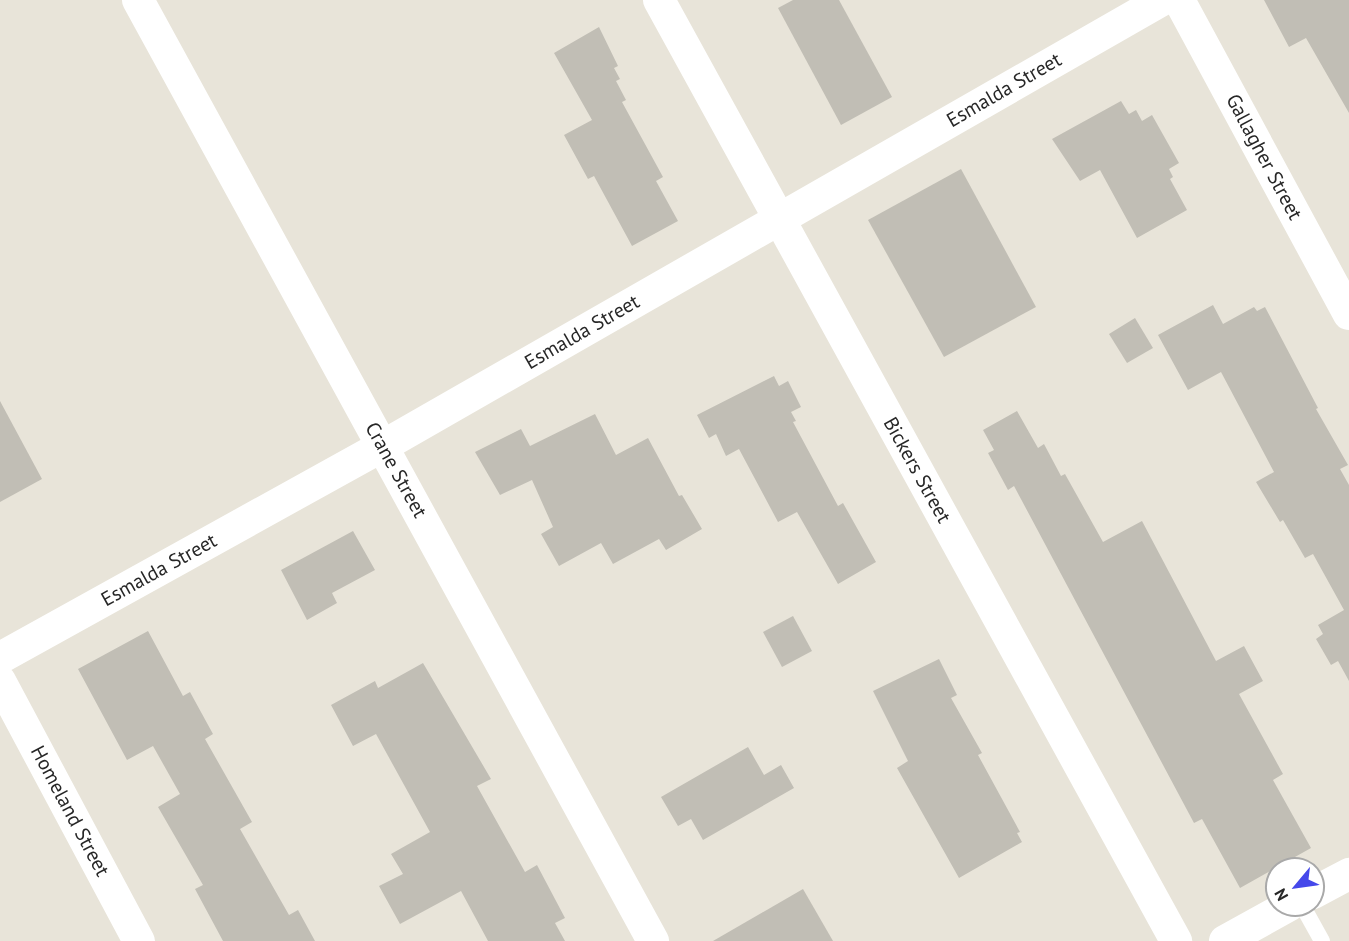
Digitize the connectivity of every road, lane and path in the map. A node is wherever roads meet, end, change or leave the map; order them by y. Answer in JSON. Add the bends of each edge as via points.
{"nodes":[{"id":1,"x":138,"y":0,"type":"edge"},
{"id":2,"x":659,"y":0,"type":"edge"},
{"id":3,"x":1162,"y":0,"type":"edge"},
{"id":4,"x":1179,"y":0,"type":"edge"},
{"id":5,"x":779,"y":219,"type":"junction"},
{"id":6,"x":1349,"y":314,"type":"edge"},
{"id":7,"x":383,"y":446,"type":"junction"},
{"id":8,"x":0,"y":658,"type":"edge"},
{"id":9,"x":0,"y":681,"type":"edge"},
{"id":10,"x":1349,"y":874,"type":"edge"},
{"id":11,"x":1325,"y":887,"type":"edge"},
{"id":12,"x":1268,"y":917,"type":"edge"},
{"id":13,"x":1309,"y":917,"type":"edge"},
{"id":14,"x":139,"y":941,"type":"edge"},
{"id":15,"x":653,"y":941,"type":"edge"},
{"id":16,"x":1176,"y":941,"type":"edge"},
{"id":17,"x":1225,"y":941,"type":"edge"},
{"id":18,"x":1322,"y":941,"type":"edge"}],
"edges":[{"from":1,"to":7,"type":"street","name":"Crane Street"},
{"from":2,"to":5,"type":"street","name":"Bickers Street"},
{"from":3,"to":5,"type":"street","name":"Esmalda Street"},
{"from":4,"to":6,"type":"street","name":"Gallagher Street"},
{"from":5,"to":7,"type":"street","name":"Esmalda Street"},
{"from":5,"to":16,"type":"street","name":"Bickers Street"},
{"from":7,"to":8,"type":"street","name":"Esmalda Street"},
{"from":7,"to":15,"type":"street","name":"Crane Street"},
{"from":9,"to":14,"type":"street","name":"Homeland Street"},
{"from":10,"to":11,"type":"street"},
{"from":12,"to":17,"type":"street"},
{"from":13,"to":18,"type":"lane"}]}
